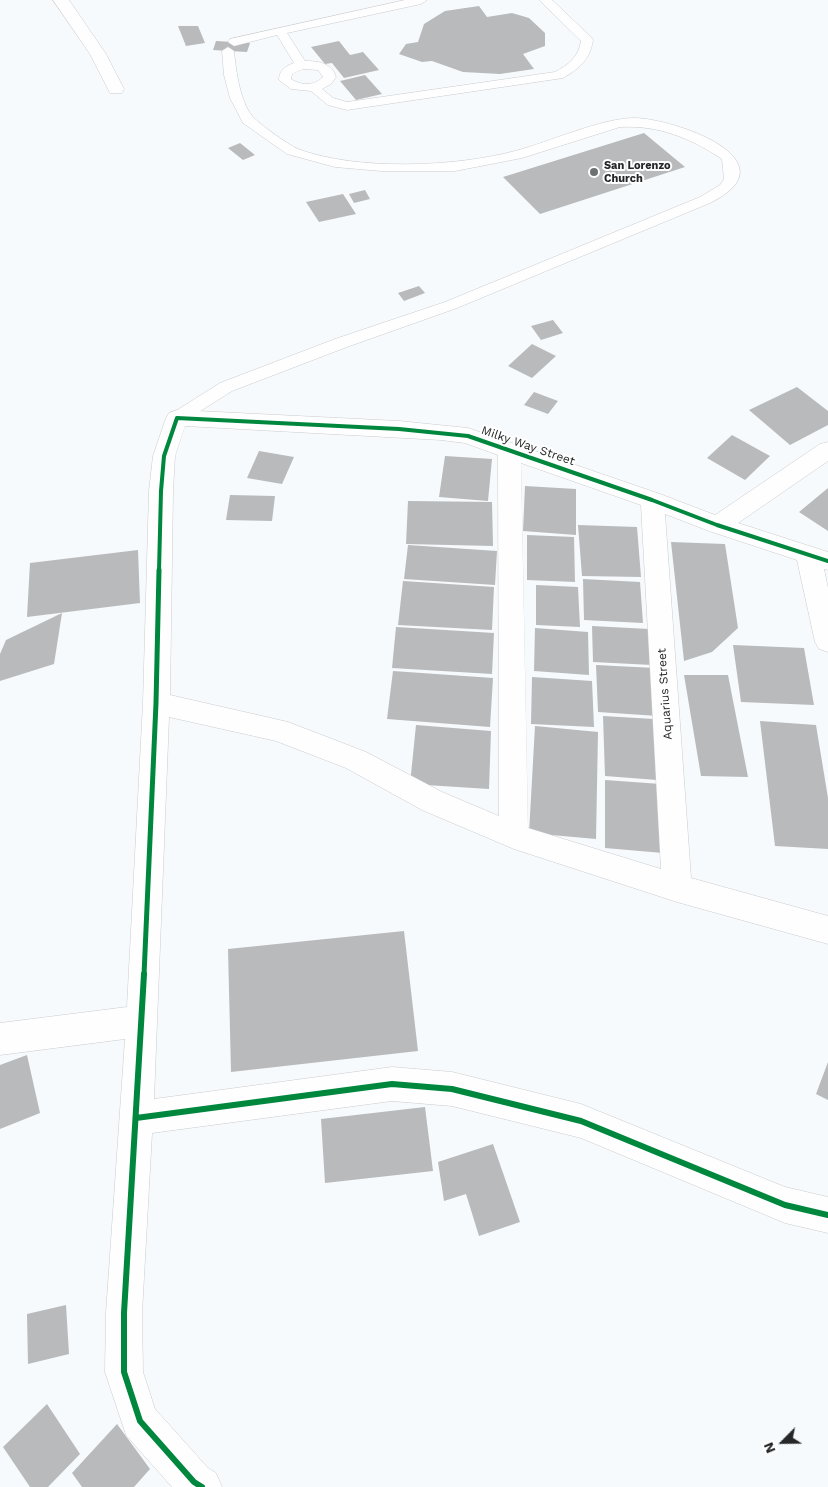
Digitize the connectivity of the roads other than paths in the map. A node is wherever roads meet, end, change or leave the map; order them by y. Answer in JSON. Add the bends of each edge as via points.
{"nodes":[{"id":1,"x":61,"y":0,"type":"edge"},
{"id":2,"x":422,"y":0,"type":"edge"},
{"id":3,"x":545,"y":0,"type":"edge"},
{"id":4,"x":280,"y":31,"type":"junction"},
{"id":5,"x":301,"y":65,"type":"junction"},
{"id":6,"x":314,"y":87,"type":"junction"},
{"id":7,"x":116,"y":89,"type":"dead end"},
{"id":8,"x":177,"y":418,"type":"junction"},
{"id":9,"x":509,"y":450,"type":"junction"},
{"id":10,"x":828,"y":450,"type":"edge"},
{"id":11,"x":652,"y":500,"type":"junction"},
{"id":12,"x":717,"y":526,"type":"junction"},
{"id":13,"x":818,"y":558,"type":"edge"},
{"id":14,"x":828,"y":642,"type":"edge"},
{"id":15,"x":156,"y":703,"type":"junction"},
{"id":16,"x":514,"y":836,"type":"junction"},
{"id":17,"x":677,"y":888,"type":"junction"},
{"id":18,"x":828,"y":930,"type":"edge"},
{"id":19,"x":142,"y":1021,"type":"junction"},
{"id":20,"x":0,"y":1039,"type":"edge"},
{"id":21,"x":136,"y":1118,"type":"junction"},
{"id":22,"x":828,"y":1216,"type":"edge"},
{"id":23,"x":202,"y":1487,"type":"edge"}],
"edges":[{"from":1,"to":7,"type":"street","via":[[98,54]]},
{"from":2,"to":4,"type":"lane"},
{"from":3,"to":6,"type":"lane","via":[[587,40],[586,54],[575,66],[558,75],[347,106],[332,104]]},
{"from":4,"to":5,"type":"lane"},
{"from":4,"to":8,"type":"lane","via":[[231,47],[230,75],[248,120],[292,151],[335,163],[455,167],[517,155],[619,123],[640,122],[680,130],[728,157],[732,175],[730,184],[705,200],[460,302],[226,387]]},
{"from":5,"to":6,"type":"lane","via":[[318,66],[329,72],[327,81]]},
{"from":5,"to":6,"type":"lane","via":[[288,71],[285,80],[296,87]]},
{"from":8,"to":9,"type":"street","name":"Milky Way Street","via":[[441,432],[468,436]]},
{"from":8,"to":15,"type":"street","via":[[164,456],[160,492]]},
{"from":9,"to":11,"type":"street","name":"Milky Way Street"},
{"from":9,"to":16,"type":"street"},
{"from":10,"to":12,"type":"street"},
{"from":11,"to":12,"type":"street","name":"Milky Way Street"},
{"from":11,"to":17,"type":"street","name":"Aquarius Street"},
{"from":12,"to":13,"type":"street","name":"Milky Way Street"},
{"from":13,"to":14,"type":"street"},
{"from":15,"to":16,"type":"street","via":[[278,730],[356,760],[432,801]]},
{"from":15,"to":19,"type":"street"},
{"from":16,"to":17,"type":"street"},
{"from":17,"to":18,"type":"street"},
{"from":19,"to":20,"type":"street"},
{"from":19,"to":21,"type":"street"},
{"from":21,"to":22,"type":"street","via":[[392,1084],[452,1089],[581,1121],[785,1205]]},
{"from":21,"to":23,"type":"street","via":[[124,1312],[124,1372],[140,1421]]}]}
